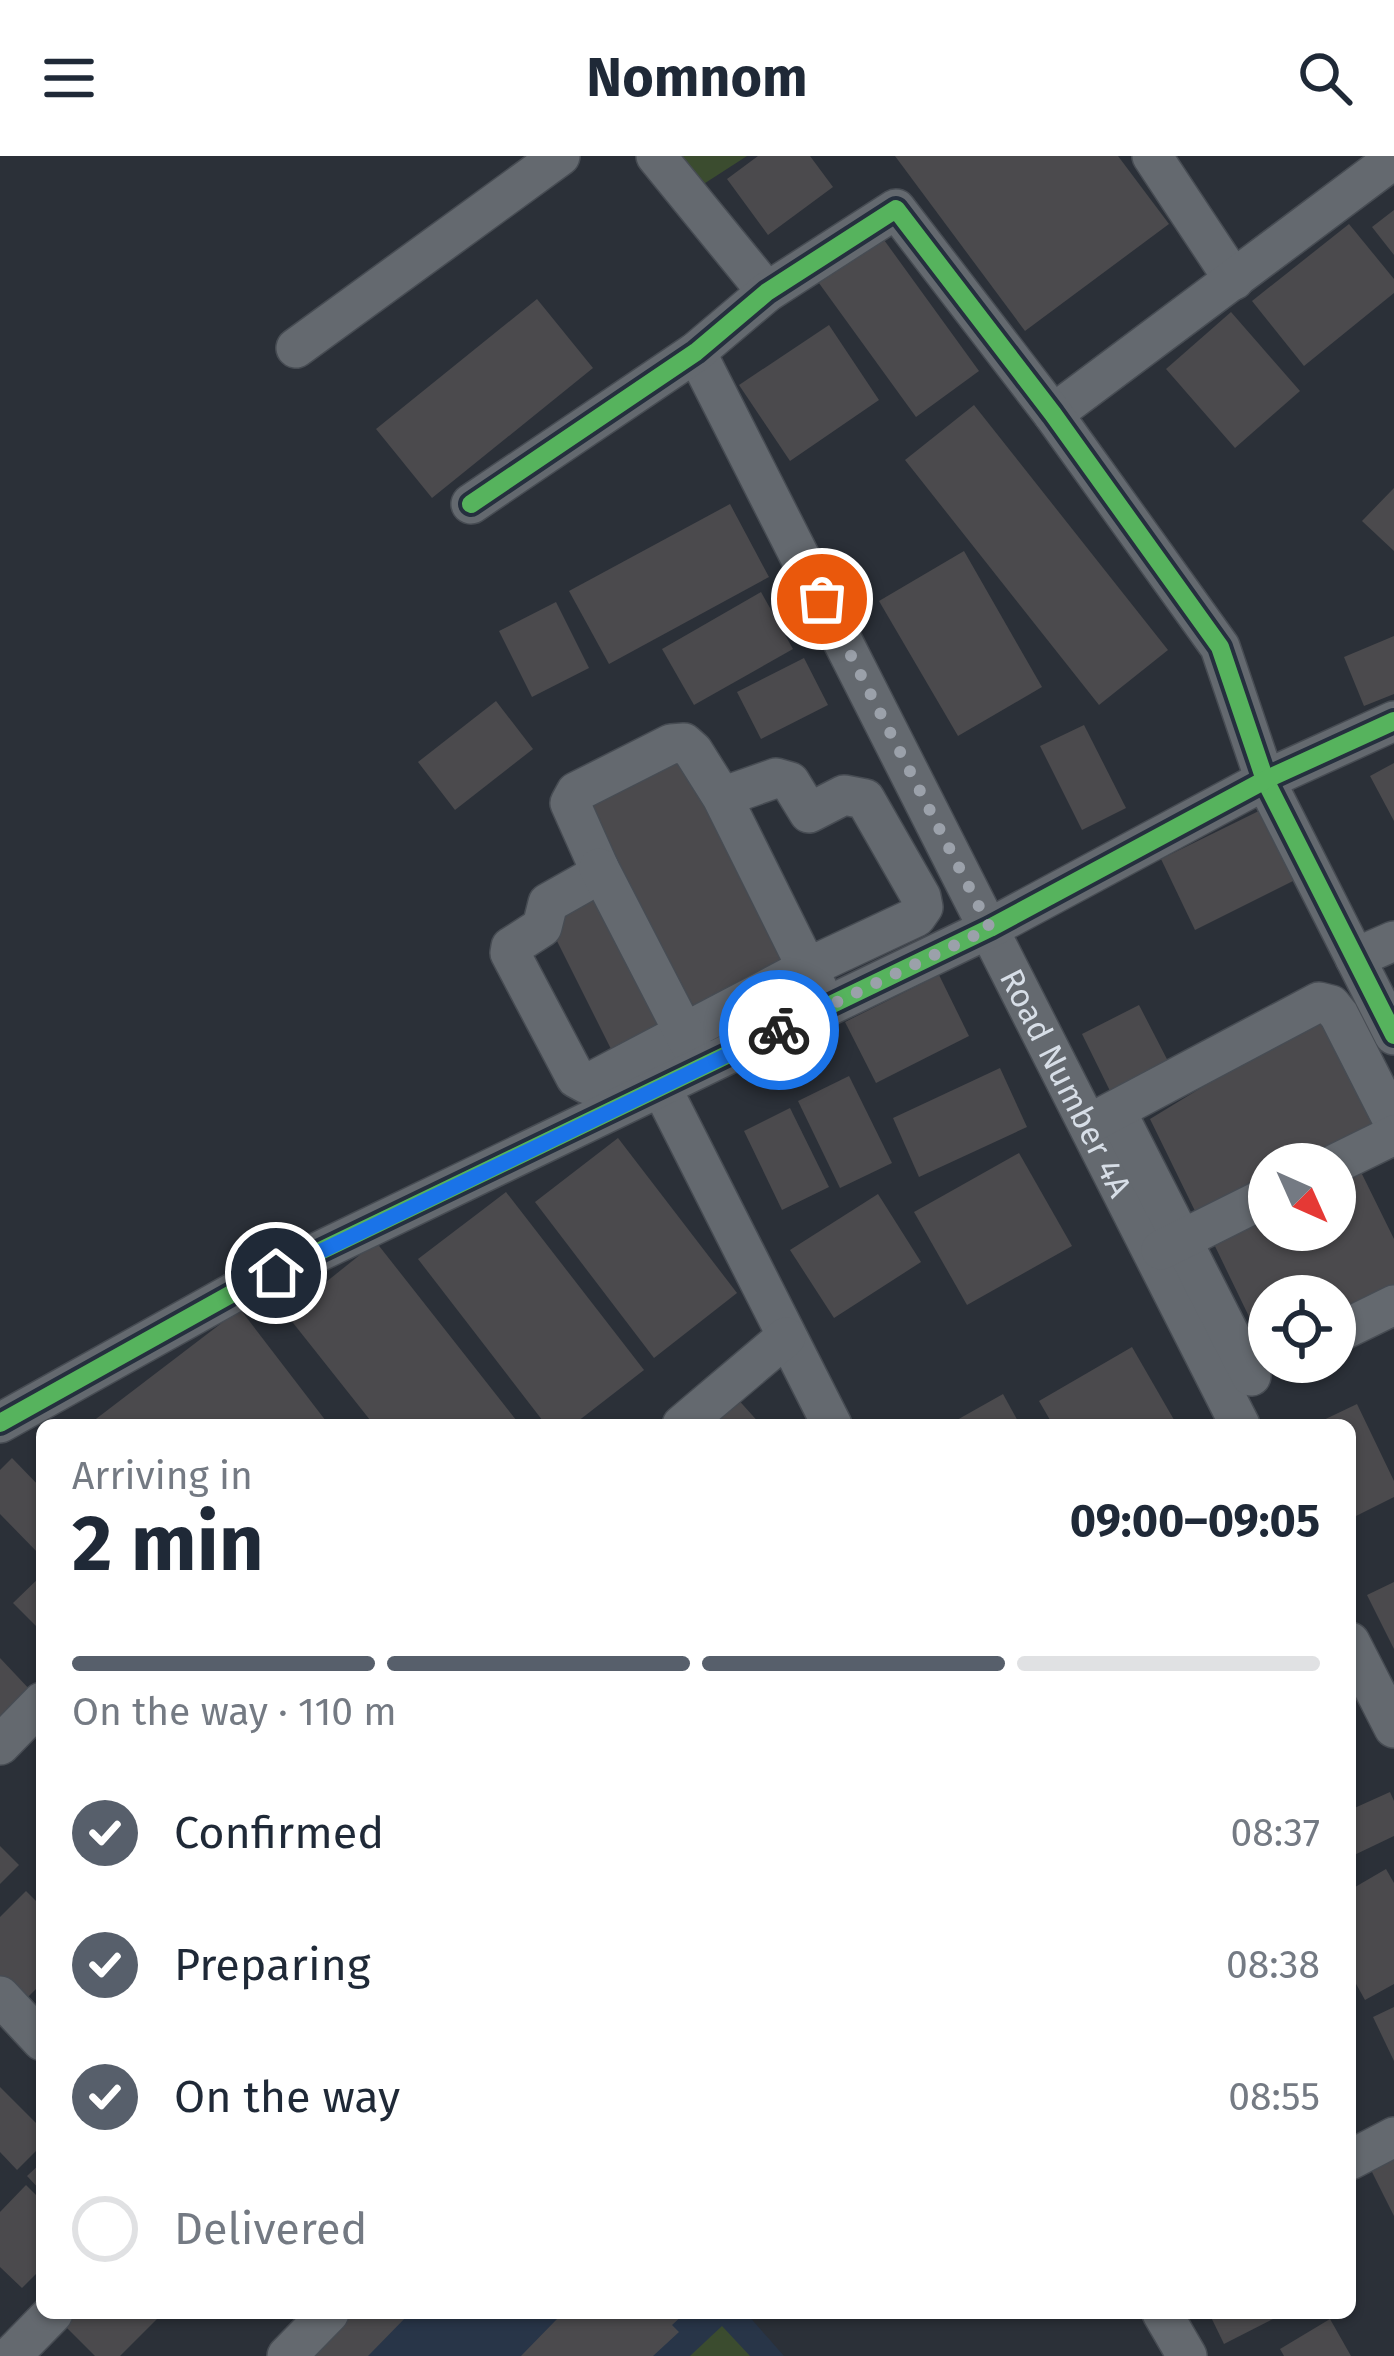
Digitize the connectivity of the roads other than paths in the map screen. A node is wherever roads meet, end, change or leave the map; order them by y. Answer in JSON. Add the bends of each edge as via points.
{"nodes":[{"id":1,"x":560,"y":156,"type":"edge"},
{"id":2,"x":656,"y":156,"type":"edge"},
{"id":3,"x":1152,"y":156,"type":"edge"},
{"id":4,"x":1394,"y":159,"type":"edge"},
{"id":5,"x":1234,"y":280,"type":"junction"},
{"id":6,"x":767,"y":292,"type":"junction"},
{"id":7,"x":296,"y":348,"type":"dead end"},
{"id":8,"x":696,"y":352,"type":"junction"},
{"id":9,"x":1053,"y":414,"type":"junction"},
{"id":10,"x":471,"y":505,"type":"dead end"},
{"id":11,"x":1394,"y":722,"type":"edge"},
{"id":12,"x":1265,"y":780,"type":"junction"},
{"id":13,"x":722,"y":797,"type":"junction"},
{"id":14,"x":598,"y":868,"type":"junction"},
{"id":15,"x":990,"y":928,"type":"junction"},
{"id":16,"x":1394,"y":941,"type":"edge"},
{"id":17,"x":1355,"y":958,"type":"junction"},
{"id":18,"x":807,"y":968,"type":"junction"},
{"id":19,"x":827,"y":1007,"type":"junction"},
{"id":20,"x":1394,"y":1035,"type":"edge"},
{"id":21,"x":693,"y":1050,"type":"junction"},
{"id":22,"x":661,"y":1087,"type":"junction"},
{"id":23,"x":1102,"y":1117,"type":"junction"},
{"id":24,"x":1394,"y":1123,"type":"edge"},
{"id":25,"x":1394,"y":1135,"type":"edge"},
{"id":26,"x":1356,"y":1154,"type":"edge"},
{"id":27,"x":1248,"y":1206,"type":"edge"},
{"id":28,"x":1167,"y":1246,"type":"junction"},
{"id":29,"x":1394,"y":1305,"type":"edge"},
{"id":30,"x":1356,"y":1324,"type":"edge"},
{"id":31,"x":786,"y":1337,"type":"junction"},
{"id":32,"x":1248,"y":1388,"type":"edge"},
{"id":33,"x":689,"y":1419,"type":"edge"},
{"id":34,"x":829,"y":1419,"type":"edge"},
{"id":35,"x":0,"y":1423,"type":"edge"},
{"id":36,"x":1356,"y":1654,"type":"edge"},
{"id":37,"x":36,"y":1708,"type":"edge"},
{"id":38,"x":1394,"y":1728,"type":"edge"},
{"id":39,"x":0,"y":1745,"type":"edge"},
{"id":40,"x":0,"y":1996,"type":"edge"},
{"id":41,"x":36,"y":2035,"type":"edge"},
{"id":42,"x":1394,"y":2138,"type":"edge"},
{"id":43,"x":1356,"y":2157,"type":"edge"},
{"id":44,"x":47,"y":2319,"type":"edge"},
{"id":45,"x":323,"y":2319,"type":"edge"},
{"id":46,"x":1165,"y":2319,"type":"edge"},
{"id":47,"x":11,"y":2356,"type":"edge"},
{"id":48,"x":287,"y":2356,"type":"edge"},
{"id":49,"x":1186,"y":2356,"type":"edge"}],
"edges":[{"from":1,"to":7,"type":"street"},
{"from":2,"to":6,"type":"street"},
{"from":3,"to":5,"type":"street"},
{"from":4,"to":5,"type":"street"},
{"from":5,"to":9,"type":"street"},
{"from":6,"to":8,"type":"street"},
{"from":6,"to":9,"type":"street","via":[[896,209]]},
{"from":8,"to":10,"type":"street"},
{"from":8,"to":15,"type":"street","name":"Road Number 4A"},
{"from":9,"to":12,"type":"street","via":[[1220,647]]},
{"from":11,"to":12,"type":"street"},
{"from":12,"to":15,"type":"street"},
{"from":12,"to":17,"type":"street"},
{"from":13,"to":14,"type":"street","via":[[684,743],[576,792],[570,803]]},
{"from":13,"to":18,"type":"street"},
{"from":13,"to":18,"type":"street","via":[[776,778],[790,782],[809,813],[844,795],[865,799],[921,897],[916,917]]},
{"from":14,"to":21,"type":"street"},
{"from":14,"to":21,"type":"street","via":[[548,903],[542,927],[510,953],[570,1069],[587,1084]]},
{"from":15,"to":19,"type":"street"},
{"from":15,"to":23,"type":"street","name":"Road Number 4A"},
{"from":16,"to":17,"type":"street"},
{"from":17,"to":20,"type":"street"},
{"from":18,"to":19,"type":"street"},
{"from":18,"to":21,"type":"street"},
{"from":19,"to":21,"type":"street"},
{"from":21,"to":22,"type":"street"},
{"from":22,"to":31,"type":"street"},
{"from":22,"to":35,"type":"street","via":[[233,1294]]},
{"from":23,"to":24,"type":"street","via":[[1319,1002],[1339,1015]]},
{"from":23,"to":28,"type":"street","name":"Road Number 4A"},
{"from":25,"to":26,"type":"street"},
{"from":27,"to":28,"type":"street"},
{"from":28,"to":32,"type":"street","name":"Road Number 4A"},
{"from":29,"to":30,"type":"street"},
{"from":31,"to":33,"type":"street"},
{"from":31,"to":34,"type":"street"},
{"from":36,"to":38,"type":"street"},
{"from":37,"to":39,"type":"street"},
{"from":40,"to":41,"type":"street"},
{"from":42,"to":43,"type":"street"},
{"from":44,"to":47,"type":"street"},
{"from":45,"to":48,"type":"street"},
{"from":46,"to":49,"type":"street"}]}
